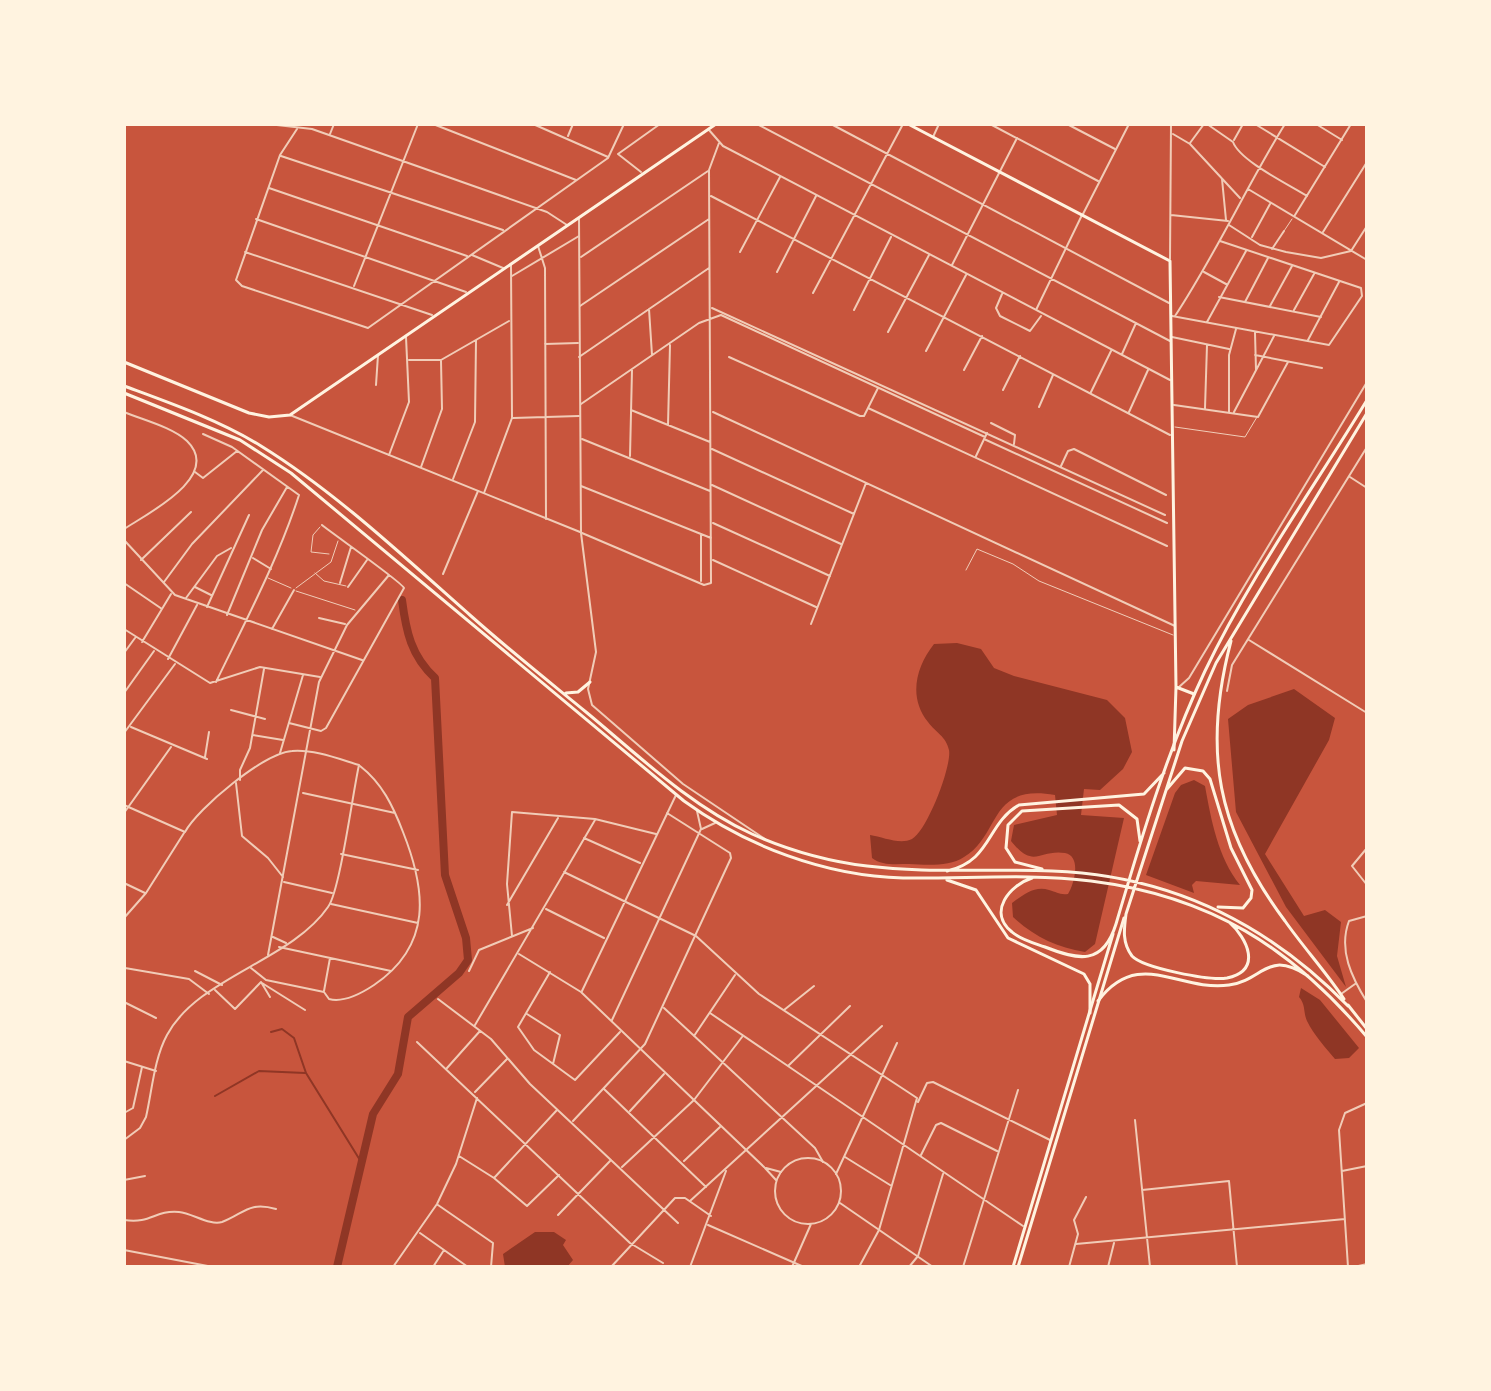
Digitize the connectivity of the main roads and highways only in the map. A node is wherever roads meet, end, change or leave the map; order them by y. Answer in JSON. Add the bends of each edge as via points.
{"nodes":[{"id":1,"x":716,"y":124,"type":"edge"},
{"id":2,"x":906,"y":124,"type":"edge"},
{"id":3,"x":124,"y":362,"type":"edge"},
{"id":4,"x":124,"y":386,"type":"edge"},
{"id":5,"x":124,"y":393,"type":"edge"},
{"id":6,"x":1367,"y":400,"type":"edge"},
{"id":7,"x":1367,"y":413,"type":"edge"},
{"id":8,"x":1233,"y":633,"type":"junction"},
{"id":9,"x":590,"y":682,"type":"road end"},
{"id":10,"x":1176,"y":687,"type":"junction"},
{"id":11,"x":560,"y":690,"type":"junction"},
{"id":12,"x":1195,"y":693,"type":"junction"},
{"id":13,"x":1174,"y":750,"type":"junction"},
{"id":14,"x":1167,"y":770,"type":"junction"},
{"id":15,"x":1163,"y":796,"type":"junction"},
{"id":16,"x":1140,"y":845,"type":"junction"},
{"id":17,"x":1052,"y":871,"type":"junction"},
{"id":18,"x":937,"y":873,"type":"junction"},
{"id":19,"x":1035,"y":877,"type":"junction"},
{"id":20,"x":935,"y":878,"type":"junction"},
{"id":21,"x":1211,"y":906,"type":"junction"},
{"id":22,"x":1126,"y":914,"type":"junction"},
{"id":23,"x":1223,"y":918,"type":"junction"},
{"id":24,"x":1114,"y":931,"type":"junction"},
{"id":25,"x":1317,"y":983,"type":"junction"},
{"id":26,"x":1098,"y":1001,"type":"junction"},
{"id":27,"x":1348,"y":1006,"type":"junction"},
{"id":28,"x":1090,"y":1013,"type":"junction"},
{"id":29,"x":1367,"y":1029,"type":"edge"},
{"id":30,"x":1367,"y":1037,"type":"edge"},
{"id":31,"x":1016,"y":1267,"type":"edge"}],
"edges":[{"from":1,"to":3,"type":"main road","via":[[290,415],[249,413]]},
{"from":2,"to":10,"type":"main road","via":[[1170,261]]},
{"from":4,"to":11,"type":"main road","via":[[225,426],[276,456],[385,540]]},
{"from":5,"to":20,"type":"main road","via":[[240,440],[291,473],[718,823],[802,861],[867,875]]},
{"from":6,"to":12,"type":"main road"},
{"from":7,"to":8,"type":"main road"},
{"from":8,"to":15,"type":"main road","via":[[1204,688]]},
{"from":8,"to":27,"type":"main road","via":[[1216,722],[1224,807],[1260,886]]},
{"from":9,"to":11,"type":"main road","via":[[575,693]]},
{"from":10,"to":12,"type":"main road","via":[[1188,695]]},
{"from":10,"to":13,"type":"main road"},
{"from":11,"to":18,"type":"main road","via":[[690,798],[767,840],[855,867]]},
{"from":12,"to":13,"type":"main road"},
{"from":13,"to":14,"type":"main road"},
{"from":14,"to":16,"type":"main road"},
{"from":14,"to":18,"type":"main road","via":[[1144,794],[1027,803],[1012,809],[975,859]]},
{"from":15,"to":21,"type":"main road","via":[[1185,768],[1203,771],[1210,779],[1252,894],[1238,910]]},
{"from":15,"to":22,"type":"main road"},
{"from":16,"to":17,"type":"main road","via":[[1137,819],[1112,803],[1016,814],[1004,841],[1015,862]]},
{"from":16,"to":24,"type":"main road"},
{"from":17,"to":18,"type":"main road"},
{"from":17,"to":21,"type":"main road","via":[[1119,878]]},
{"from":19,"to":20,"type":"main road"},
{"from":19,"to":23,"type":"main road","via":[[1118,885]]},
{"from":19,"to":24,"type":"main road","via":[[1015,884],[1003,901],[1003,921],[1013,933],[1084,958],[1101,950]]},
{"from":20,"to":28,"type":"main road","via":[[969,885],[1008,938],[1084,974],[1090,984]]},
{"from":21,"to":27,"type":"main road","via":[[1277,942]]},
{"from":22,"to":23,"type":"main road","via":[[1126,944],[1136,960],[1219,978],[1242,969],[1249,950],[1245,938]]},
{"from":22,"to":26,"type":"main road"},
{"from":23,"to":25,"type":"main road","via":[[1274,947]]},
{"from":24,"to":28,"type":"main road"},
{"from":25,"to":26,"type":"main road","via":[[1279,965],[1228,985],[1145,974],[1114,983]]},
{"from":25,"to":30,"type":"main road"},
{"from":26,"to":31,"type":"main road"},
{"from":27,"to":29,"type":"main road"},
{"from":28,"to":31,"type":"main road"}]}
